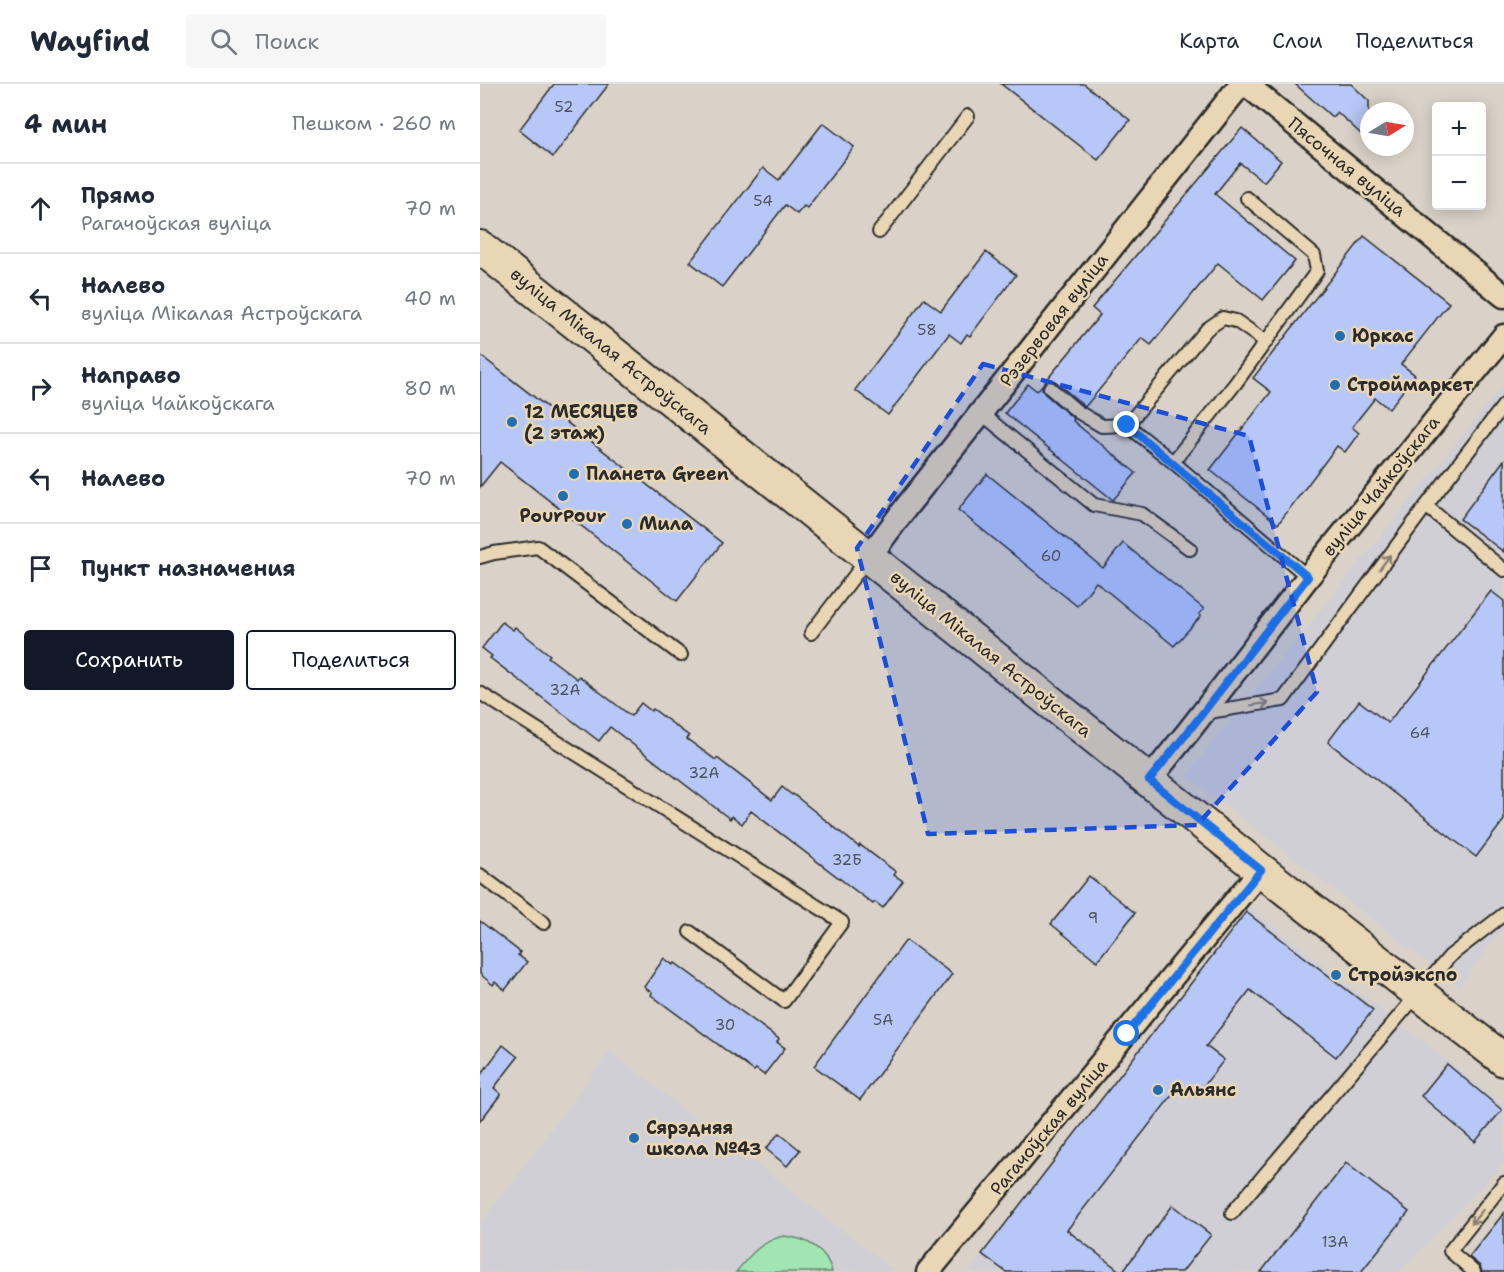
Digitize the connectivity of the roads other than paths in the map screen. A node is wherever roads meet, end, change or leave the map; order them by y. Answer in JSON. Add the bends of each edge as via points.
{"nodes":[{"id":1,"x":1240,"y":84,"type":"edge"},
{"id":2,"x":1246,"y":84,"type":"edge"},
{"id":3,"x":968,"y":116,"type":"dead end"},
{"id":4,"x":1247,"y":198,"type":"dead end"},
{"id":5,"x":879,"y":232,"type":"dead end"},
{"id":6,"x":480,"y":247,"type":"edge"},
{"id":7,"x":1504,"y":296,"type":"edge"},
{"id":8,"x":1504,"y":336,"type":"edge"},
{"id":9,"x":1266,"y":342,"type":"junction"},
{"id":10,"x":1050,"y":388,"type":"dead end"},
{"id":11,"x":1504,"y":405,"type":"edge"},
{"id":12,"x":981,"y":412,"type":"junction"},
{"id":13,"x":1127,"y":425,"type":"junction"},
{"id":14,"x":1173,"y":462,"type":"junction"},
{"id":15,"x":1426,"y":506,"type":"junction"},
{"id":16,"x":1190,"y":549,"type":"dead end"},
{"id":17,"x":480,"y":557,"type":"edge"},
{"id":18,"x":869,"y":557,"type":"junction"},
{"id":19,"x":1504,"y":570,"type":"edge"},
{"id":20,"x":1308,"y":577,"type":"junction"},
{"id":21,"x":811,"y":633,"type":"dead end"},
{"id":22,"x":681,"y":656,"type":"dead end"},
{"id":23,"x":480,"y":693,"type":"edge"},
{"id":24,"x":1202,"y":713,"type":"junction"},
{"id":25,"x":1149,"y":780,"type":"junction"},
{"id":26,"x":1261,"y":870,"type":"junction"},
{"id":27,"x":480,"y":875,"type":"edge"},
{"id":28,"x":1504,"y":914,"type":"edge"},
{"id":29,"x":544,"y":923,"type":"dead end"},
{"id":30,"x":690,"y":932,"type":"dead end"},
{"id":31,"x":1419,"y":992,"type":"junction"},
{"id":32,"x":1463,"y":1027,"type":"junction"},
{"id":33,"x":1504,"y":1043,"type":"edge"},
{"id":34,"x":1504,"y":1060,"type":"edge"},
{"id":35,"x":1504,"y":1183,"type":"edge"},
{"id":36,"x":1233,"y":1213,"type":"dead end"},
{"id":37,"x":928,"y":1272,"type":"edge"},
{"id":38,"x":1474,"y":1272,"type":"edge"}],
"edges":[{"from":1,"to":12,"type":"street","name":"Рэзервовая вуліца"},
{"from":2,"to":7,"type":"street","name":"Пясочная вуліца"},
{"from":3,"to":5,"type":"lane"},
{"from":4,"to":9,"type":"lane","via":[[1314,255],[1317,271]]},
{"from":6,"to":18,"type":"main road","name":"вуліца Мікалая Астроўскага"},
{"from":8,"to":20,"type":"street","name":"вуліца Чайкоўскага"},
{"from":9,"to":13,"type":"lane","via":[[1236,321],[1223,318],[1207,329]]},
{"from":9,"to":14,"type":"lane"},
{"from":10,"to":13,"type":"lane","via":[[1102,426]]},
{"from":11,"to":15,"type":"lane"},
{"from":12,"to":16,"type":"lane","via":[[1094,505],[1142,514]]},
{"from":12,"to":18,"type":"street","name":"Рэзервовая вуліца"},
{"from":13,"to":14,"type":"lane"},
{"from":14,"to":20,"type":"lane"},
{"from":15,"to":19,"type":"lane"},
{"from":24,"to":15,"type":"lane","one_way":true,"via":[[1283,700]]},
{"from":17,"to":22,"type":"lane","via":[[538,548]]},
{"from":18,"to":21,"type":"lane"},
{"from":18,"to":25,"type":"main road","name":"вуліца Мікалая Астроўскага"},
{"from":20,"to":24,"type":"street","name":"вуліца Чайкоўскага"},
{"from":23,"to":30,"type":"lane","via":[[842,922],[784,1000]]},
{"from":24,"to":25,"type":"street","name":"вуліца Чайкоўскага"},
{"from":25,"to":26,"type":"main road","name":"вуліца Мікалая Астроўскага"},
{"from":26,"to":31,"type":"main road","name":"вуліца Мікалая Астроўскага"},
{"from":26,"to":37,"type":"street","name":"Рагачоўская вуліца"},
{"from":27,"to":29,"type":"lane"},
{"from":28,"to":31,"type":"lane","via":[[1450,956]]},
{"from":31,"to":32,"type":"main road","name":"вуліца Мікалая Астроўскага"},
{"from":31,"to":36,"type":"lane"},
{"from":32,"to":33,"type":"lane"},
{"from":32,"to":34,"type":"main road","name":"вуліца Мікалая Астроўскага"},
{"from":35,"to":38,"type":"lane","one_way":true,"via":[[1450,1251]]}]}
